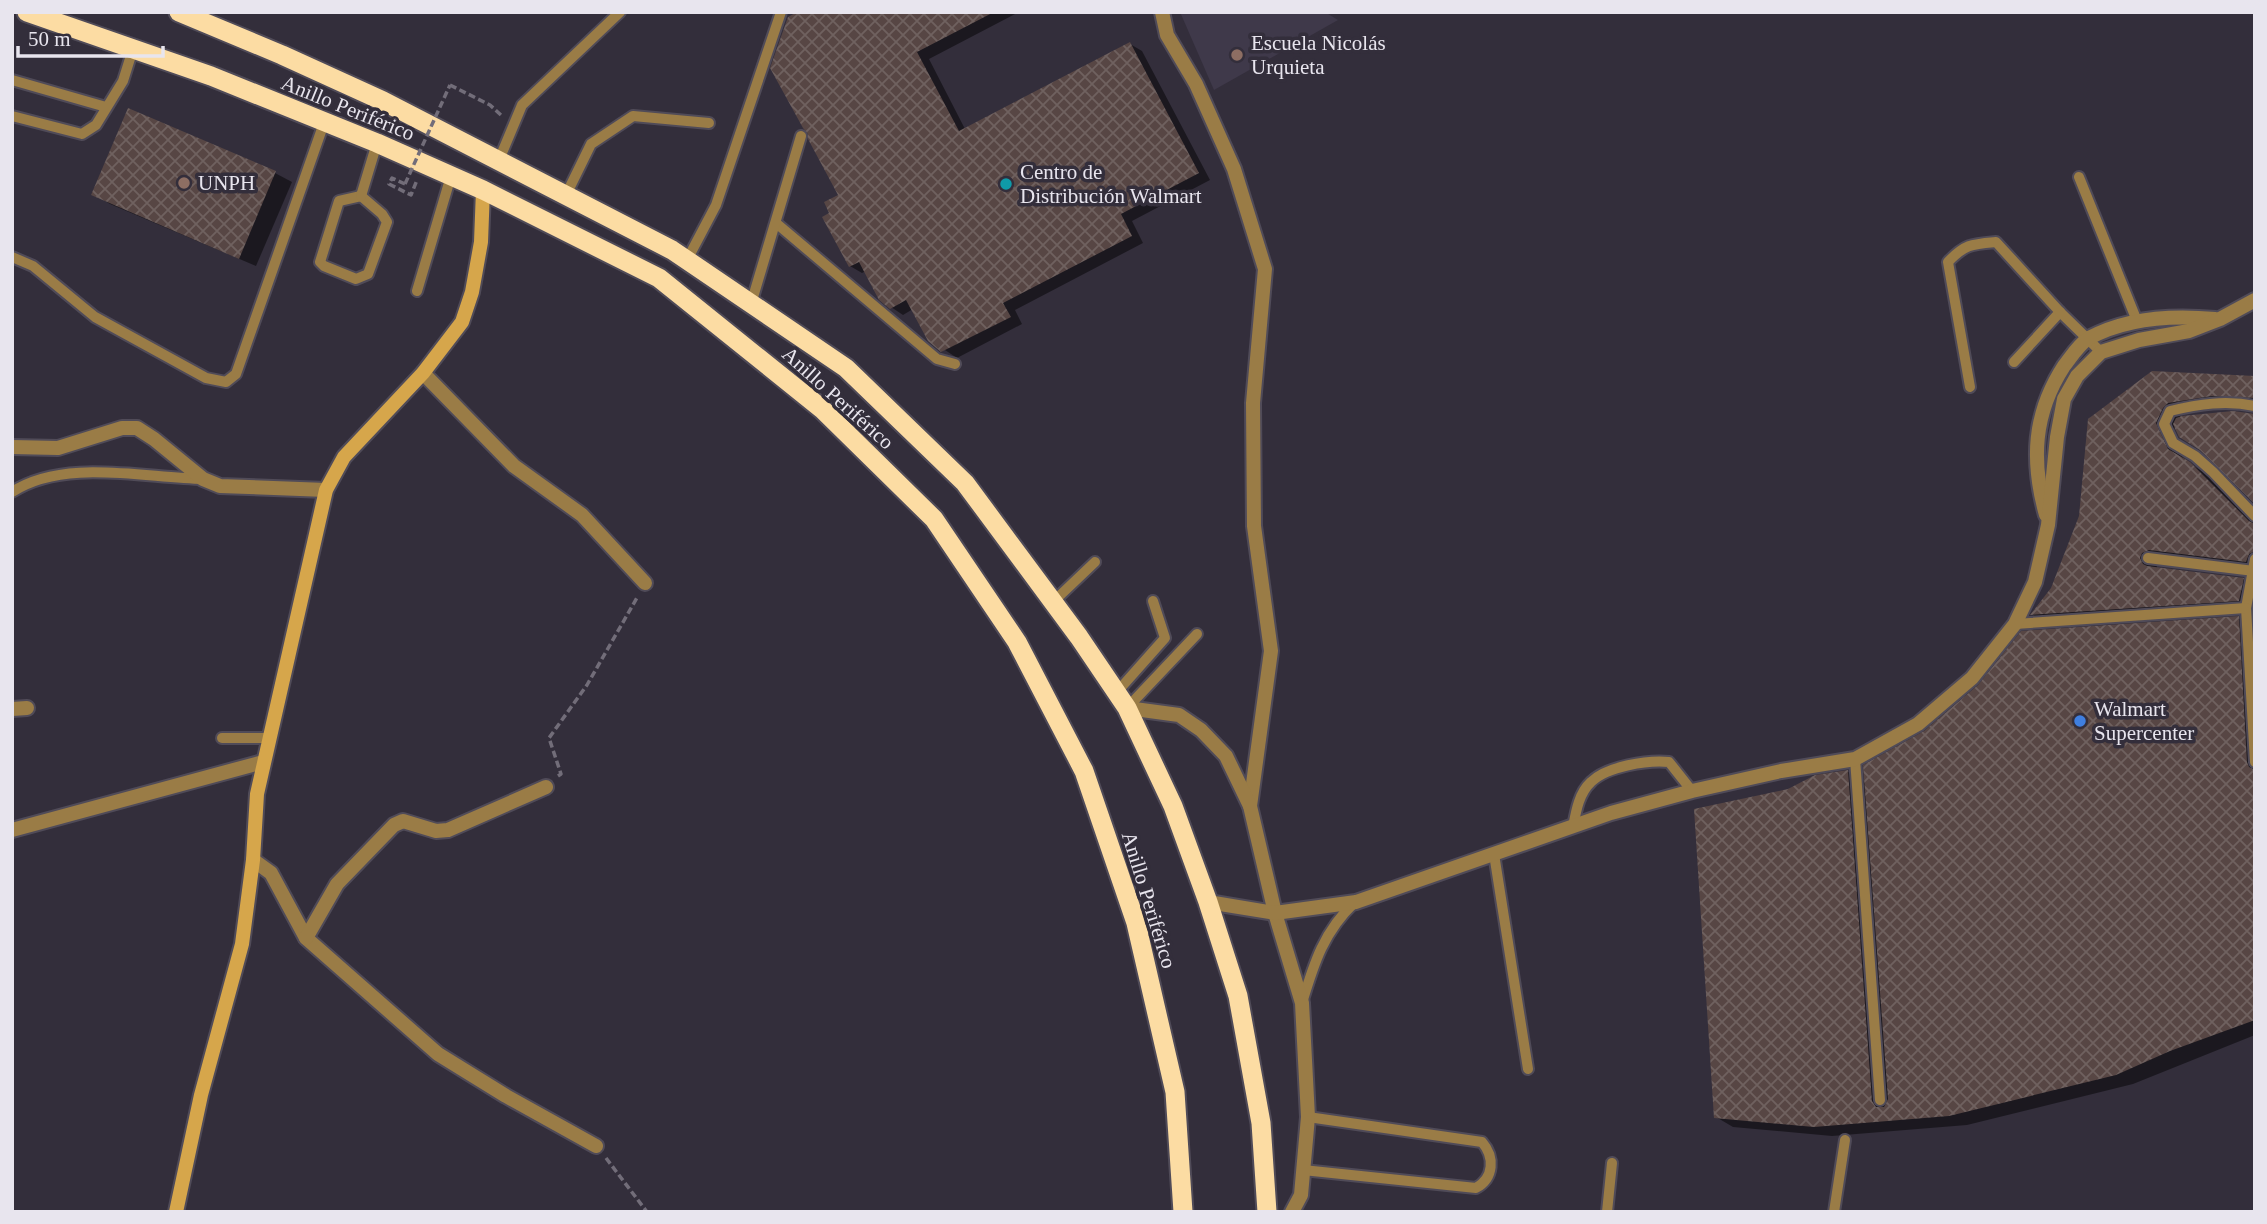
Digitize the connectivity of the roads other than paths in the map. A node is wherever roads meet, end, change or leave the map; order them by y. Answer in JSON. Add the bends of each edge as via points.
{"nodes":[{"id":1,"x":27,"y":12,"type":"edge"},
{"id":2,"x":179,"y":12,"type":"edge"},
{"id":3,"x":620,"y":12,"type":"edge"},
{"id":4,"x":781,"y":12,"type":"edge"},
{"id":5,"x":1161,"y":12,"type":"edge"},
{"id":6,"x":133,"y":49,"type":"junction"},
{"id":7,"x":12,"y":80,"type":"edge"},
{"id":8,"x":106,"y":107,"type":"junction"},
{"id":9,"x":12,"y":116,"type":"edge"},
{"id":10,"x":324,"y":123,"type":"junction"},
{"id":11,"x":709,"y":124,"type":"dead end"},
{"id":12,"x":801,"y":136,"type":"dead end"},
{"id":13,"x":377,"y":143,"type":"junction"},
{"id":14,"x":499,"y":160,"type":"junction"},
{"id":15,"x":451,"y":176,"type":"junction"},
{"id":16,"x":2079,"y":177,"type":"dead end"},
{"id":17,"x":483,"y":190,"type":"junction"},
{"id":18,"x":566,"y":195,"type":"junction"},
{"id":19,"x":361,"y":197,"type":"junction"},
{"id":20,"x":776,"y":223,"type":"junction"},
{"id":21,"x":12,"y":257,"type":"edge"},
{"id":22,"x":687,"y":260,"type":"junction"},
{"id":23,"x":417,"y":291,"type":"dead end"},
{"id":24,"x":2255,"y":300,"type":"edge"},
{"id":25,"x":751,"y":304,"type":"junction"},
{"id":26,"x":2060,"y":312,"type":"junction"},
{"id":27,"x":2220,"y":319,"type":"junction"},
{"id":28,"x":2137,"y":321,"type":"junction"},
{"id":29,"x":2088,"y":339,"type":"junction"},
{"id":30,"x":2101,"y":352,"type":"junction"},
{"id":31,"x":2014,"y":362,"type":"dead end"},
{"id":32,"x":955,"y":364,"type":"dead end"},
{"id":33,"x":423,"y":373,"type":"junction"},
{"id":34,"x":1970,"y":387,"type":"dead end"},
{"id":35,"x":2255,"y":406,"type":"edge"},
{"id":36,"x":12,"y":447,"type":"edge"},
{"id":37,"x":202,"y":479,"type":"junction"},
{"id":38,"x":326,"y":490,"type":"junction"},
{"id":39,"x":12,"y":492,"type":"edge"},
{"id":40,"x":2255,"y":516,"type":"edge"},
{"id":41,"x":2048,"y":525,"type":"junction"},
{"id":42,"x":2148,"y":558,"type":"dead end"},
{"id":43,"x":2255,"y":559,"type":"edge"},
{"id":44,"x":1096,"y":562,"type":"dead end"},
{"id":45,"x":2254,"y":571,"type":"edge"},
{"id":46,"x":645,"y":583,"type":"road end"},
{"id":47,"x":1153,"y":601,"type":"dead end"},
{"id":48,"x":1054,"y":602,"type":"junction"},
{"id":49,"x":2246,"y":608,"type":"junction"},
{"id":50,"x":2015,"y":624,"type":"junction"},
{"id":51,"x":1197,"y":634,"type":"dead end"},
{"id":52,"x":1122,"y":700,"type":"junction"},
{"id":53,"x":27,"y":708,"type":"dead end"},
{"id":54,"x":12,"y":709,"type":"edge"},
{"id":55,"x":222,"y":738,"type":"dead end"},
{"id":56,"x":269,"y":738,"type":"junction"},
{"id":57,"x":1855,"y":759,"type":"junction"},
{"id":58,"x":263,"y":762,"type":"junction"},
{"id":59,"x":2255,"y":762,"type":"edge"},
{"id":60,"x":546,"y":787,"type":"road end"},
{"id":61,"x":1692,"y":791,"type":"junction"},
{"id":62,"x":1250,"y":806,"type":"junction"},
{"id":63,"x":1573,"y":827,"type":"junction"},
{"id":64,"x":12,"y":830,"type":"edge"},
{"id":65,"x":1494,"y":854,"type":"junction"},
{"id":66,"x":253,"y":860,"type":"junction"},
{"id":67,"x":1208,"y":902,"type":"junction"},
{"id":68,"x":1356,"y":902,"type":"junction"},
{"id":69,"x":1275,"y":913,"type":"junction"},
{"id":70,"x":306,"y":937,"type":"junction"},
{"id":71,"x":1302,"y":1003,"type":"junction"},
{"id":72,"x":1528,"y":1069,"type":"dead end"},
{"id":73,"x":1880,"y":1100,"type":"dead end"},
{"id":74,"x":1308,"y":1117,"type":"junction"},
{"id":75,"x":1846,"y":1140,"type":"dead end"},
{"id":76,"x":596,"y":1146,"type":"road end"},
{"id":77,"x":1612,"y":1163,"type":"dead end"},
{"id":78,"x":1303,"y":1170,"type":"junction"},
{"id":79,"x":176,"y":1212,"type":"edge"},
{"id":80,"x":1183,"y":1212,"type":"edge"},
{"id":81,"x":1267,"y":1212,"type":"edge"},
{"id":82,"x":1292,"y":1212,"type":"edge"},
{"id":83,"x":1606,"y":1212,"type":"edge"},
{"id":84,"x":1834,"y":1212,"type":"edge"}],
"edges":[{"from":1,"to":6,"type":"highway","name":"Anillo Periférico"},
{"from":2,"to":14,"type":"highway","name":"Anillo Periférico","via":[[383,101]]},
{"from":3,"to":14,"type":"lane","via":[[522,105]]},
{"from":4,"to":22,"type":"lane","via":[[716,205]]},
{"from":5,"to":62,"type":"street","via":[[1167,35],[1196,84],[1234,169],[1265,269],[1253,403],[1254,526],[1271,651]]},
{"from":6,"to":8,"type":"lane","via":[[123,81]]},
{"from":6,"to":10,"type":"highway","name":"Anillo Periférico"},
{"from":7,"to":8,"type":"lane"},
{"from":8,"to":9,"type":"lane","via":[[96,125],[82,134]]},
{"from":10,"to":13,"type":"highway","name":"Anillo Periférico"},
{"from":10,"to":21,"type":"lane","via":[[236,374],[226,382],[206,378],[95,317],[33,266]]},
{"from":11,"to":18,"type":"lane","via":[[633,116],[592,144]]},
{"from":12,"to":20,"type":"lane"},
{"from":13,"to":15,"type":"highway","name":"Anillo Periférico"},
{"from":13,"to":19,"type":"lane"},
{"from":14,"to":18,"type":"highway","name":"Anillo Periférico"},
{"from":15,"to":17,"type":"highway","name":"Anillo Periférico"},
{"from":15,"to":23,"type":"lane"},
{"from":16,"to":28,"type":"lane"},
{"from":17,"to":33,"type":"main road","via":[[481,242],[462,321]]},
{"from":17,"to":80,"type":"highway","name":"Anillo Periférico","via":[[659,278],[822,409],[934,519],[1017,642],[1084,771],[1136,923],[1175,1093]]},
{"from":18,"to":22,"type":"highway","name":"Anillo Periférico"},
{"from":19,"to":19,"type":"lane","via":[[387,222],[368,274],[356,279],[320,262],[339,201]]},
{"from":20,"to":25,"type":"lane"},
{"from":20,"to":32,"type":"lane","via":[[937,359]]},
{"from":22,"to":25,"type":"highway","name":"Anillo Periférico"},
{"from":24,"to":27,"type":"street"},
{"from":25,"to":48,"type":"highway","name":"Anillo Periférico","via":[[846,368],[965,483]]},
{"from":26,"to":29,"type":"lane"},
{"from":26,"to":31,"type":"lane"},
{"from":26,"to":34,"type":"lane","via":[[1996,242],[1960,249],[1948,262]]},
{"from":27,"to":28,"type":"street","via":[[2188,316]]},
{"from":27,"to":30,"type":"street"},
{"from":28,"to":29,"type":"street"},
{"from":29,"to":30,"type":"lane"},
{"from":29,"to":41,"type":"street","via":[[2049,392],[2037,431],[2035,464]]},
{"from":30,"to":41,"type":"street","via":[[2077,376],[2064,399]]},
{"from":33,"to":38,"type":"main road","via":[[344,457]]},
{"from":33,"to":46,"type":"street","via":[[514,466],[582,515]]},
{"from":35,"to":40,"type":"lane","via":[[2203,403],[2171,411],[2164,424],[2173,443],[2213,472]]},
{"from":36,"to":37,"type":"street","via":[[58,448],[122,428],[137,428]]},
{"from":37,"to":38,"type":"street","via":[[220,486]]},
{"from":37,"to":39,"type":"lane","via":[[82,472],[20,486]]},
{"from":38,"to":56,"type":"main road"},
{"from":41,"to":50,"type":"street","via":[[2035,582]]},
{"from":42,"to":45,"type":"lane"},
{"from":43,"to":45,"type":"lane"},
{"from":44,"to":48,"type":"lane"},
{"from":45,"to":49,"type":"lane"},
{"from":47,"to":52,"type":"lane","via":[[1165,638]]},
{"from":48,"to":52,"type":"highway","name":"Anillo Periférico"},
{"from":49,"to":50,"type":"lane"},
{"from":49,"to":59,"type":"lane"},
{"from":50,"to":57,"type":"street","via":[[1972,678],[1918,724]]},
{"from":51,"to":52,"type":"lane"},
{"from":52,"to":62,"type":"street","via":[[1179,715],[1201,730],[1226,756]]},
{"from":52,"to":67,"type":"highway","name":"Anillo Periférico","via":[[1174,806]]},
{"from":53,"to":54,"type":"street"},
{"from":55,"to":56,"type":"lane"},
{"from":56,"to":58,"type":"main road"},
{"from":57,"to":61,"type":"street"},
{"from":57,"to":73,"type":"lane"},
{"from":58,"to":64,"type":"street"},
{"from":58,"to":66,"type":"main road"},
{"from":60,"to":70,"type":"street","via":[[448,830],[403,821],[394,825],[337,884]]},
{"from":61,"to":63,"type":"street"},
{"from":61,"to":63,"type":"lane","via":[[1670,762],[1625,766],[1591,781],[1577,806]]},
{"from":62,"to":69,"type":"street"},
{"from":63,"to":65,"type":"street"},
{"from":65,"to":68,"type":"street"},
{"from":65,"to":72,"type":"lane"},
{"from":66,"to":70,"type":"street","via":[[271,873]]},
{"from":66,"to":79,"type":"main road","via":[[242,944],[201,1095]]},
{"from":67,"to":69,"type":"street"},
{"from":67,"to":81,"type":"highway","name":"Anillo Periférico","via":[[1238,996],[1261,1123]]},
{"from":68,"to":69,"type":"street"},
{"from":68,"to":71,"type":"lane","via":[[1339,917],[1320,949]]},
{"from":69,"to":71,"type":"street"},
{"from":70,"to":76,"type":"street","via":[[438,1054]]},
{"from":71,"to":74,"type":"street"},
{"from":74,"to":78,"type":"street"},
{"from":74,"to":78,"type":"lane","via":[[1482,1142],[1491,1157],[1489,1176],[1475,1188]]},
{"from":75,"to":84,"type":"lane"},
{"from":77,"to":83,"type":"lane"},
{"from":78,"to":82,"type":"street","via":[[1301,1195]]}]}
